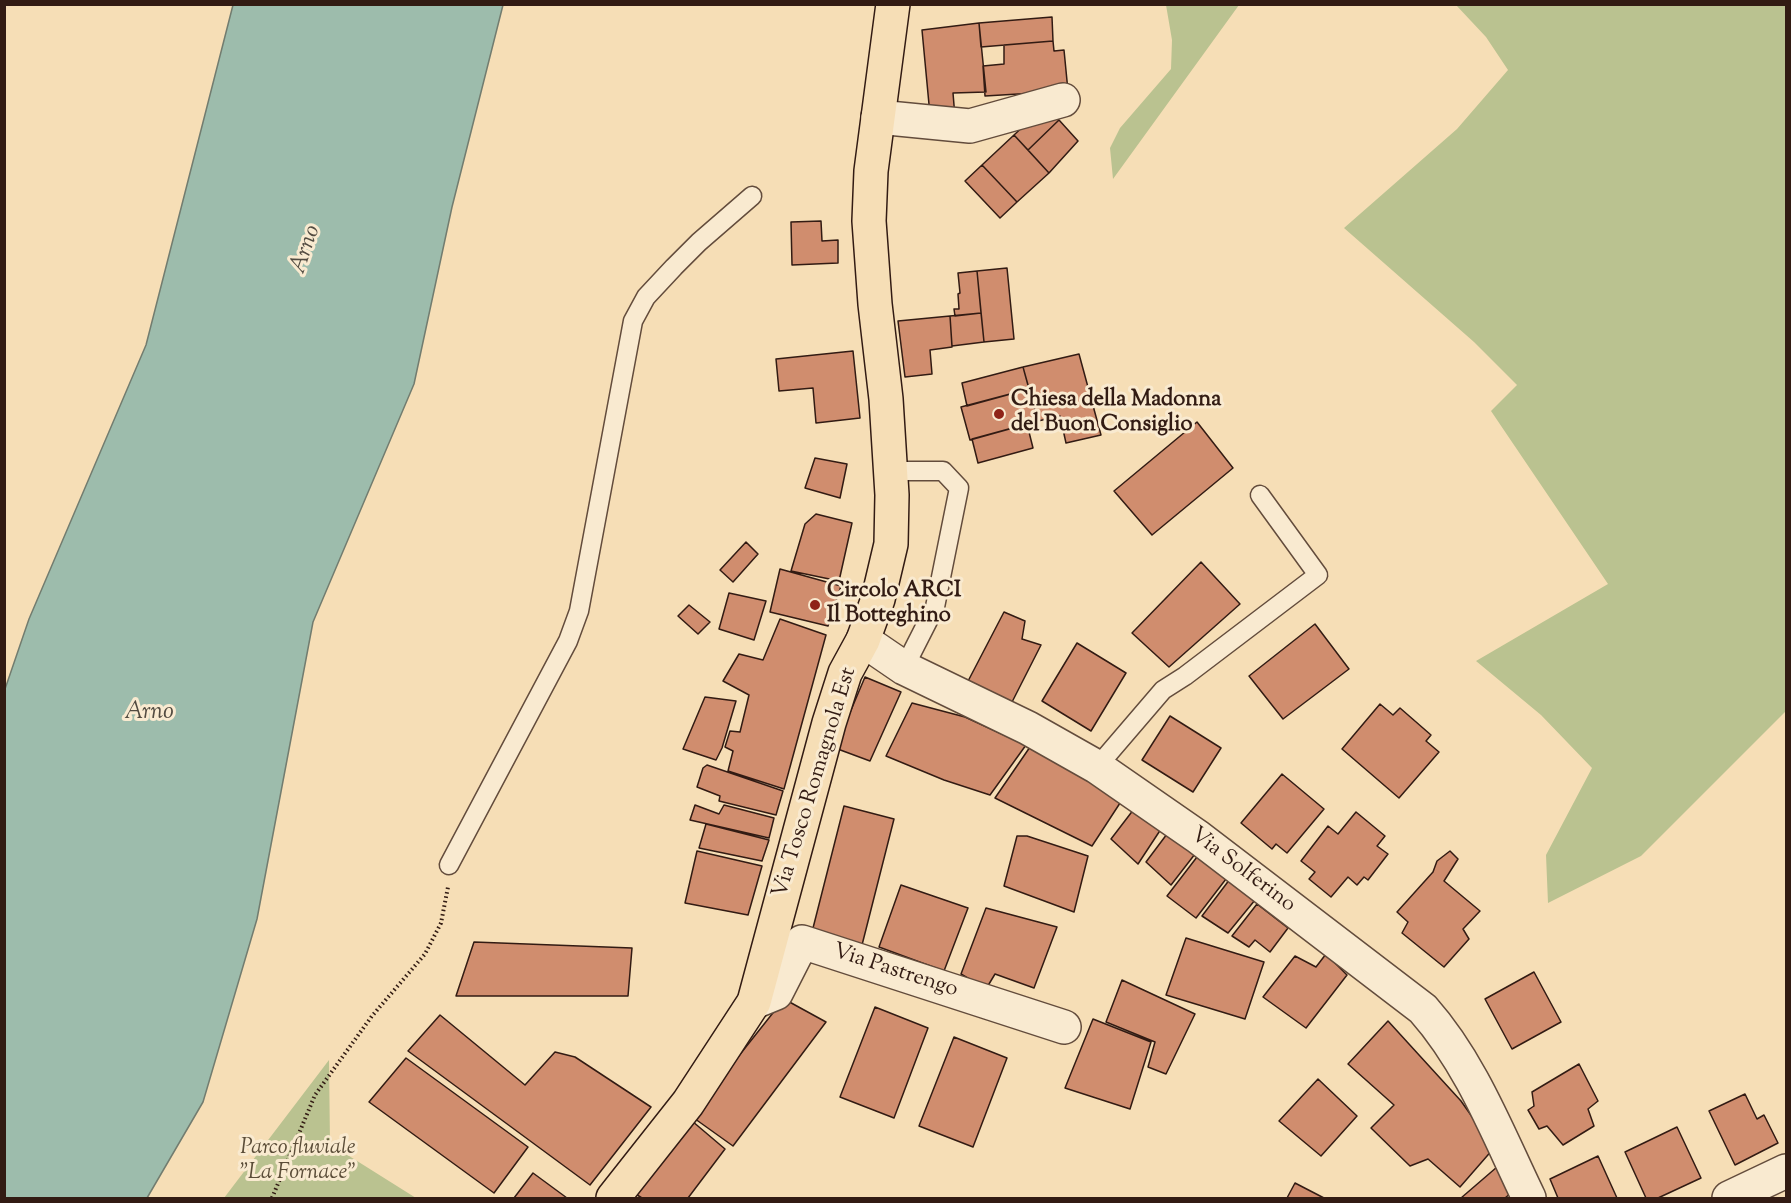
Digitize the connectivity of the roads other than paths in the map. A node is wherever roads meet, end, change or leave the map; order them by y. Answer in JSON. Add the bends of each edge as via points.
{"nodes":[{"id":1,"x":893,"y":4,"type":"edge"},
{"id":2,"x":1063,"y":100,"type":"dead end"},
{"id":3,"x":878,"y":117,"type":"junction"},
{"id":4,"x":752,"y":196,"type":"dead end"},
{"id":5,"x":891,"y":471,"type":"junction"},
{"id":6,"x":1260,"y":495,"type":"dead end"},
{"id":7,"x":863,"y":640,"type":"junction"},
{"id":8,"x":904,"y":668,"type":"junction"},
{"id":9,"x":1097,"y":767,"type":"junction"},
{"id":10,"x":449,"y":865,"type":"road end"},
{"id":11,"x":754,"y":1002,"type":"junction"},
{"id":12,"x":1064,"y":1027,"type":"dead end"},
{"id":13,"x":1786,"y":1171,"type":"edge"},
{"id":14,"x":613,"y":1198,"type":"edge"},
{"id":15,"x":1529,"y":1198,"type":"edge"},
{"id":16,"x":1729,"y":1198,"type":"edge"}],
"edges":[{"from":1,"to":3,"type":"main road","name":"Via Tosco Romagnola Est"},
{"from":2,"to":3,"type":"street","via":[[970,126]]},
{"from":3,"to":5,"type":"main road","name":"Via Tosco Romagnola Est","via":[[869,221]]},
{"from":4,"to":10,"type":"lane","via":[[674,267],[646,297],[633,321],[579,611],[568,641]]},
{"from":5,"to":7,"type":"main road","name":"Via Tosco Romagnola Est","via":[[891,544]]},
{"from":5,"to":8,"type":"lane","via":[[943,471],[958,488],[935,607]]},
{"from":6,"to":9,"type":"lane","via":[[1318,575],[1163,690]]},
{"from":7,"to":8,"type":"street","name":"Via Solferino"},
{"from":7,"to":11,"type":"main road","name":"Via Tosco Romagnola Est","via":[[845,673],[829,723]]},
{"from":8,"to":9,"type":"street","name":"Via Solferino","via":[[1028,728]]},
{"from":9,"to":15,"type":"street","name":"Via Solferino","via":[[1198,837],[1423,1009],[1458,1055]]},
{"from":11,"to":12,"type":"street","name":"Via Pastrengo","via":[[776,993],[802,942]]},
{"from":11,"to":14,"type":"main road","name":"Via Tosco Romagnola Est","via":[[688,1103]]},
{"from":13,"to":16,"type":"street"}]}
